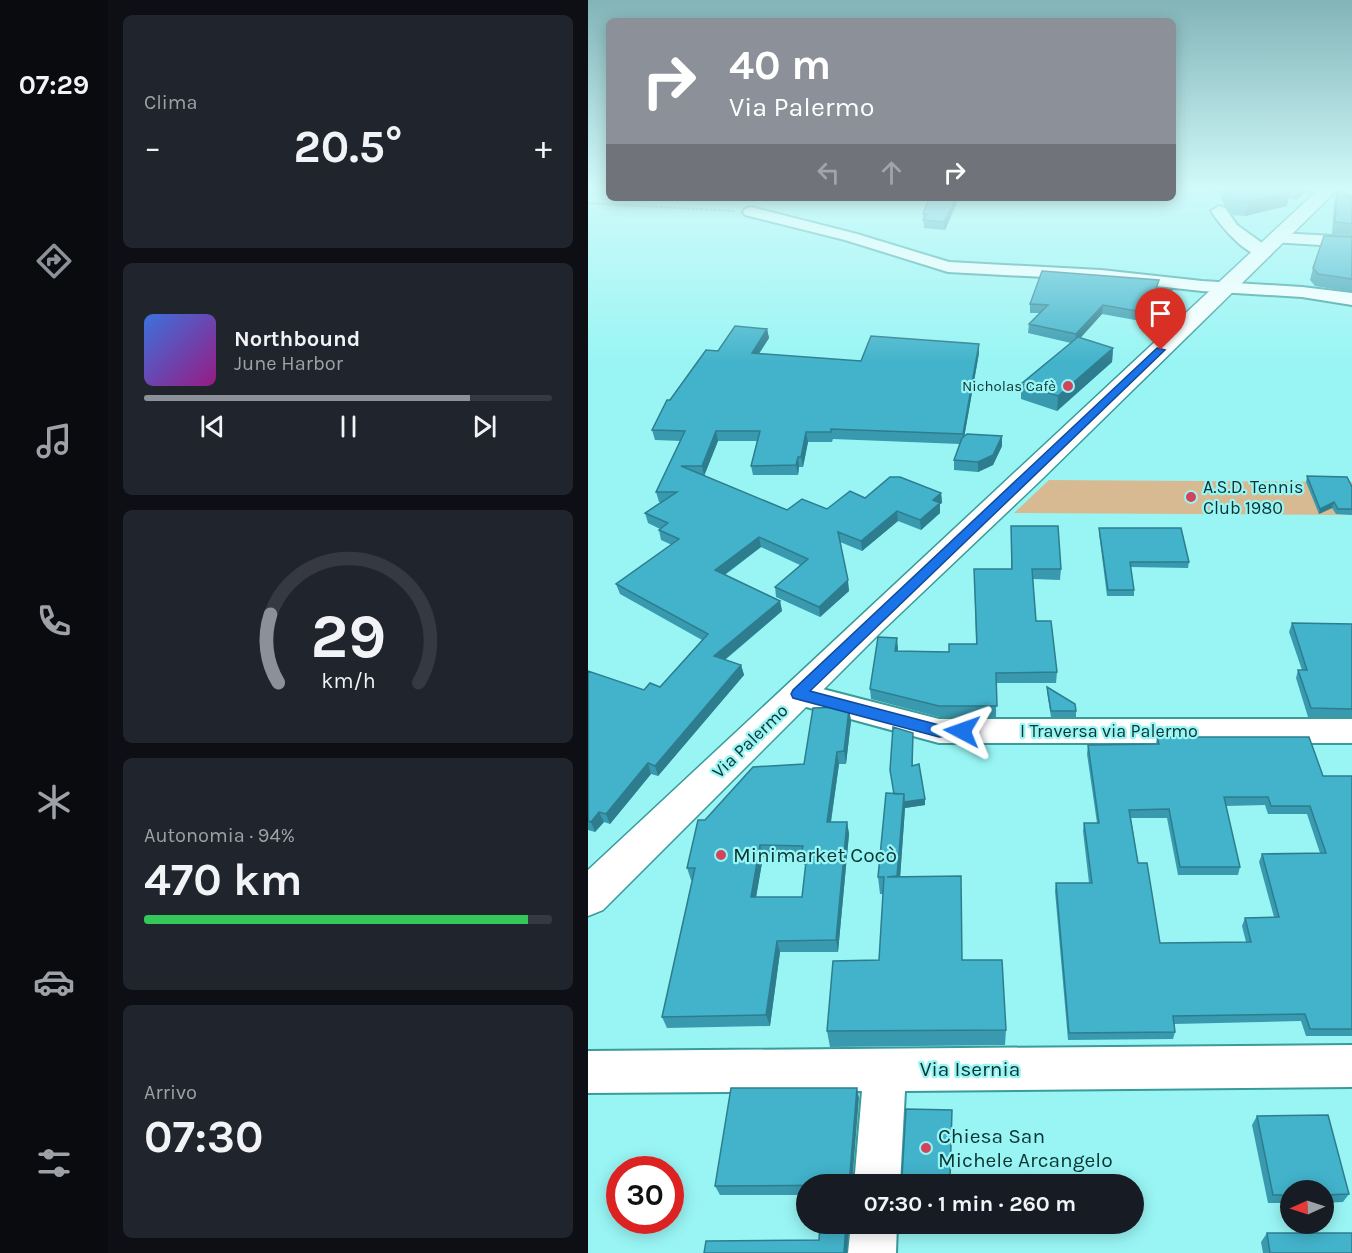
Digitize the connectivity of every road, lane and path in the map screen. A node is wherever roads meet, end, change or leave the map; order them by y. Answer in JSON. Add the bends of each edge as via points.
{"nodes":[{"id":1,"x":882,"y":246,"type":"edge"},
{"id":2,"x":1256,"y":246,"type":"edge"},
{"id":3,"x":1269,"y":246,"type":"edge"},
{"id":4,"x":1263,"y":252,"type":"junction"},
{"id":5,"x":1226,"y":288,"type":"junction"},
{"id":6,"x":1352,"y":299,"type":"edge"},
{"id":7,"x":799,"y":694,"type":"junction"},
{"id":8,"x":1352,"y":731,"type":"edge"},
{"id":9,"x":588,"y":897,"type":"edge"},
{"id":10,"x":1352,"y":1066,"type":"edge"},
{"id":11,"x":885,"y":1069,"type":"junction"},
{"id":12,"x":588,"y":1072,"type":"edge"},
{"id":13,"x":878,"y":1174,"type":"edge"},
{"id":14,"x":873,"y":1234,"type":"edge"},
{"id":15,"x":872,"y":1253,"type":"edge"}],
"edges":[{"from":1,"to":5,"type":"street","via":[[948,267],[1101,275]]},
{"from":2,"to":4,"type":"street"},
{"from":3,"to":4,"type":"main road","name":"Via Palermo"},
{"from":4,"to":5,"type":"main road","name":"Via Palermo"},
{"from":5,"to":6,"type":"street","via":[[1302,291]]},
{"from":5,"to":7,"type":"main road","name":"Via Palermo"},
{"from":7,"to":8,"type":"street","name":"I Traversa via Palermo","via":[[939,731]]},
{"from":7,"to":9,"type":"main road","name":"Via Palermo"},
{"from":10,"to":11,"type":"street","name":"Via Isernia"},
{"from":11,"to":12,"type":"street","name":"Via Isernia"},
{"from":11,"to":13,"type":"street"},
{"from":14,"to":15,"type":"street"}]}
